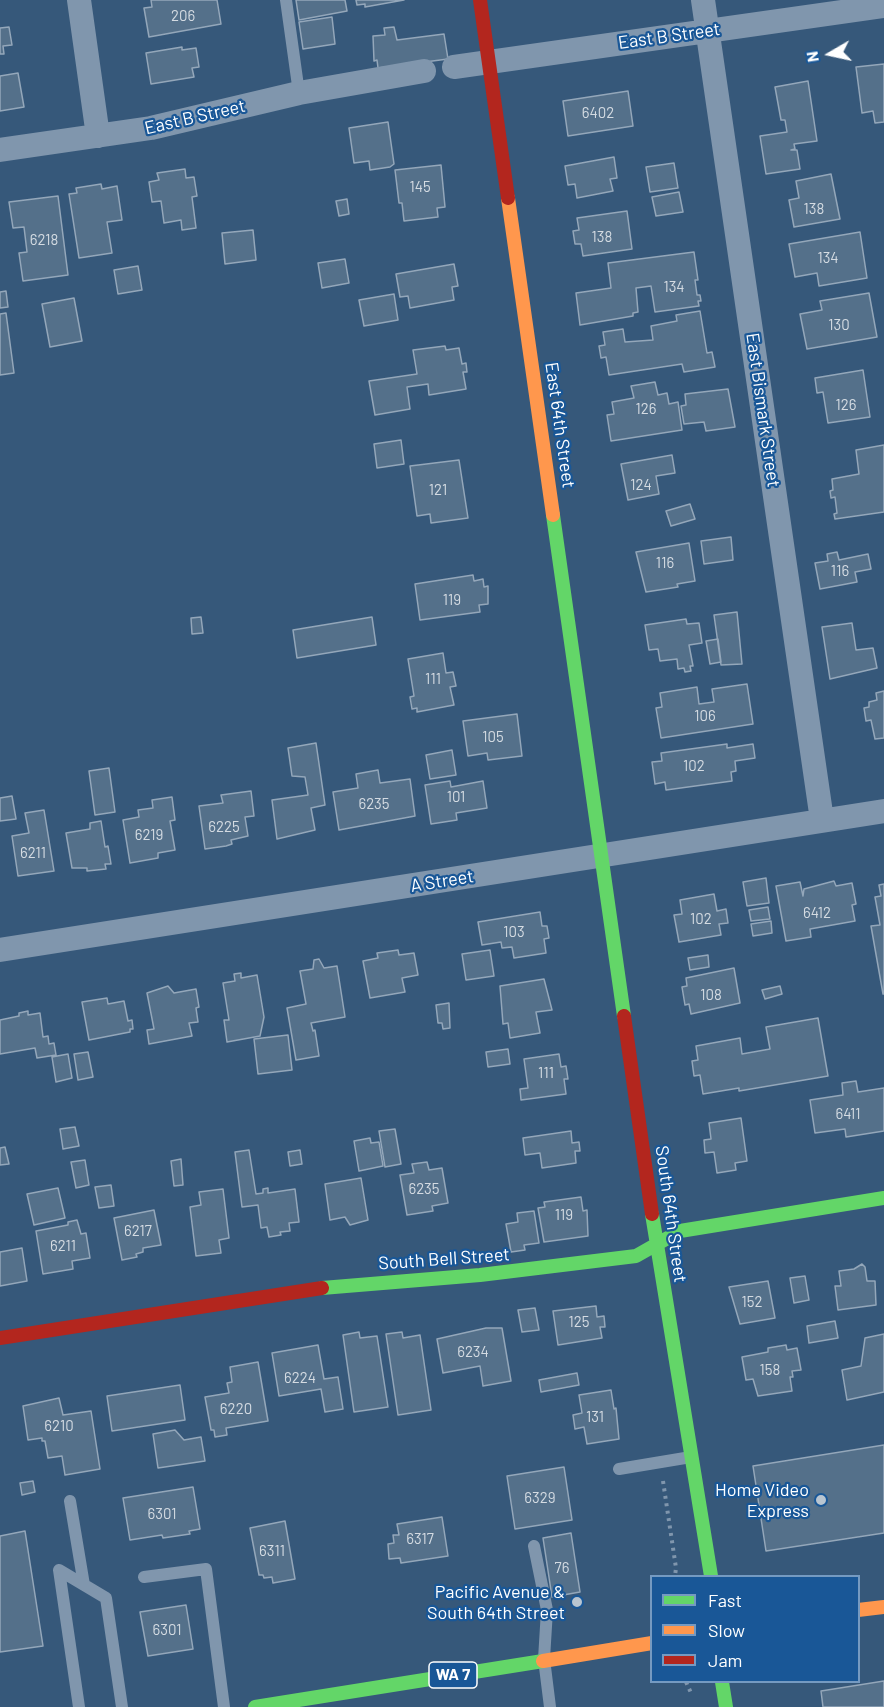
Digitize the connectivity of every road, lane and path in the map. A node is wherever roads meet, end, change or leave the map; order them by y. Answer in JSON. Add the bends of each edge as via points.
{"nodes":[{"id":1,"x":79,"y":0,"type":"edge"},
{"id":2,"x":286,"y":0,"type":"edge"},
{"id":3,"x":480,"y":0,"type":"edge"},
{"id":4,"x":703,"y":0,"type":"edge"},
{"id":5,"x":884,"y":6,"type":"edge"},
{"id":6,"x":708,"y":30,"type":"junction"},
{"id":7,"x":489,"y":62,"type":"junction"},
{"id":8,"x":454,"y":67,"type":"dead end"},
{"id":9,"x":424,"y":71,"type":"dead end"},
{"id":10,"x":299,"y":93,"type":"junction"},
{"id":11,"x":98,"y":136,"type":"junction"},
{"id":12,"x":0,"y":150,"type":"edge"},
{"id":13,"x":884,"y":811,"type":"edge"},
{"id":14,"x":822,"y":820,"type":"junction"},
{"id":15,"x":603,"y":856,"type":"junction"},
{"id":16,"x":0,"y":950,"type":"edge"},
{"id":17,"x":884,"y":1197,"type":"edge"},
{"id":18,"x":657,"y":1243,"type":"junction"},
{"id":19,"x":0,"y":1338,"type":"edge"},
{"id":20,"x":692,"y":1457,"type":"junction"},
{"id":21,"x":619,"y":1469,"type":"dead end"},
{"id":22,"x":70,"y":1501,"type":"dead end"},
{"id":23,"x":534,"y":1546,"type":"dead end"},
{"id":24,"x":711,"y":1575,"type":"edge"},
{"id":25,"x":144,"y":1577,"type":"dead end"},
{"id":26,"x":84,"y":1585,"type":"junction"},
{"id":27,"x":884,"y":1606,"type":"edge"},
{"id":28,"x":860,"y":1610,"type":"edge"},
{"id":29,"x":650,"y":1643,"type":"edge"},
{"id":30,"x":544,"y":1659,"type":"junction"},
{"id":31,"x":722,"y":1683,"type":"edge"},
{"id":32,"x":79,"y":1707,"type":"edge"},
{"id":33,"x":122,"y":1707,"type":"edge"},
{"id":34,"x":224,"y":1707,"type":"edge"},
{"id":35,"x":255,"y":1707,"type":"edge"},
{"id":36,"x":550,"y":1707,"type":"edge"},
{"id":37,"x":726,"y":1707,"type":"edge"}],
"edges":[{"from":1,"to":11,"type":"street"},
{"from":2,"to":10,"type":"lane"},
{"from":3,"to":7,"type":"street","name":"East 64th Street"},
{"from":4,"to":6,"type":"street","name":"East Bismark Street"},
{"from":5,"to":6,"type":"street","name":"East B Street"},
{"from":6,"to":7,"type":"street","name":"East B Street"},
{"from":6,"to":14,"type":"street","name":"East Bismark Street"},
{"from":7,"to":8,"type":"street","name":"East B Street"},
{"from":7,"to":15,"type":"street","name":"East 64th Street"},
{"from":9,"to":10,"type":"street","name":"East B Street"},
{"from":10,"to":11,"type":"street","name":"East B Street","via":[[151,128]]},
{"from":11,"to":12,"type":"street","name":"East B Street"},
{"from":13,"to":14,"type":"street","name":"A Street"},
{"from":14,"to":15,"type":"street","name":"A Street"},
{"from":15,"to":16,"type":"street","name":"A Street"},
{"from":15,"to":18,"type":"street","name":"South 64th Street"},
{"from":17,"to":18,"type":"street","name":"South Bell Street","via":[[690,1228]]},
{"from":18,"to":19,"type":"street","name":"South Bell Street","via":[[636,1256],[480,1275],[346,1284]]},
{"from":18,"to":20,"type":"street","name":"South 64th Street"},
{"from":20,"to":21,"type":"lane"},
{"from":20,"to":24,"type":"street","name":"South 64th Street"},
{"from":22,"to":26,"type":"lane"},
{"from":23,"to":30,"type":"lane","via":[[548,1610]]},
{"from":25,"to":34,"type":"lane","via":[[206,1569]]},
{"from":26,"to":32,"type":"lane","via":[[59,1570]]},
{"from":26,"to":33,"type":"lane","via":[[106,1598]]},
{"from":27,"to":28,"type":"street"},
{"from":29,"to":30,"type":"street","number":"WA 7"},
{"from":30,"to":35,"type":"street","number":"WA 7"},
{"from":30,"to":36,"type":"lane"},
{"from":31,"to":37,"type":"street"}]}
